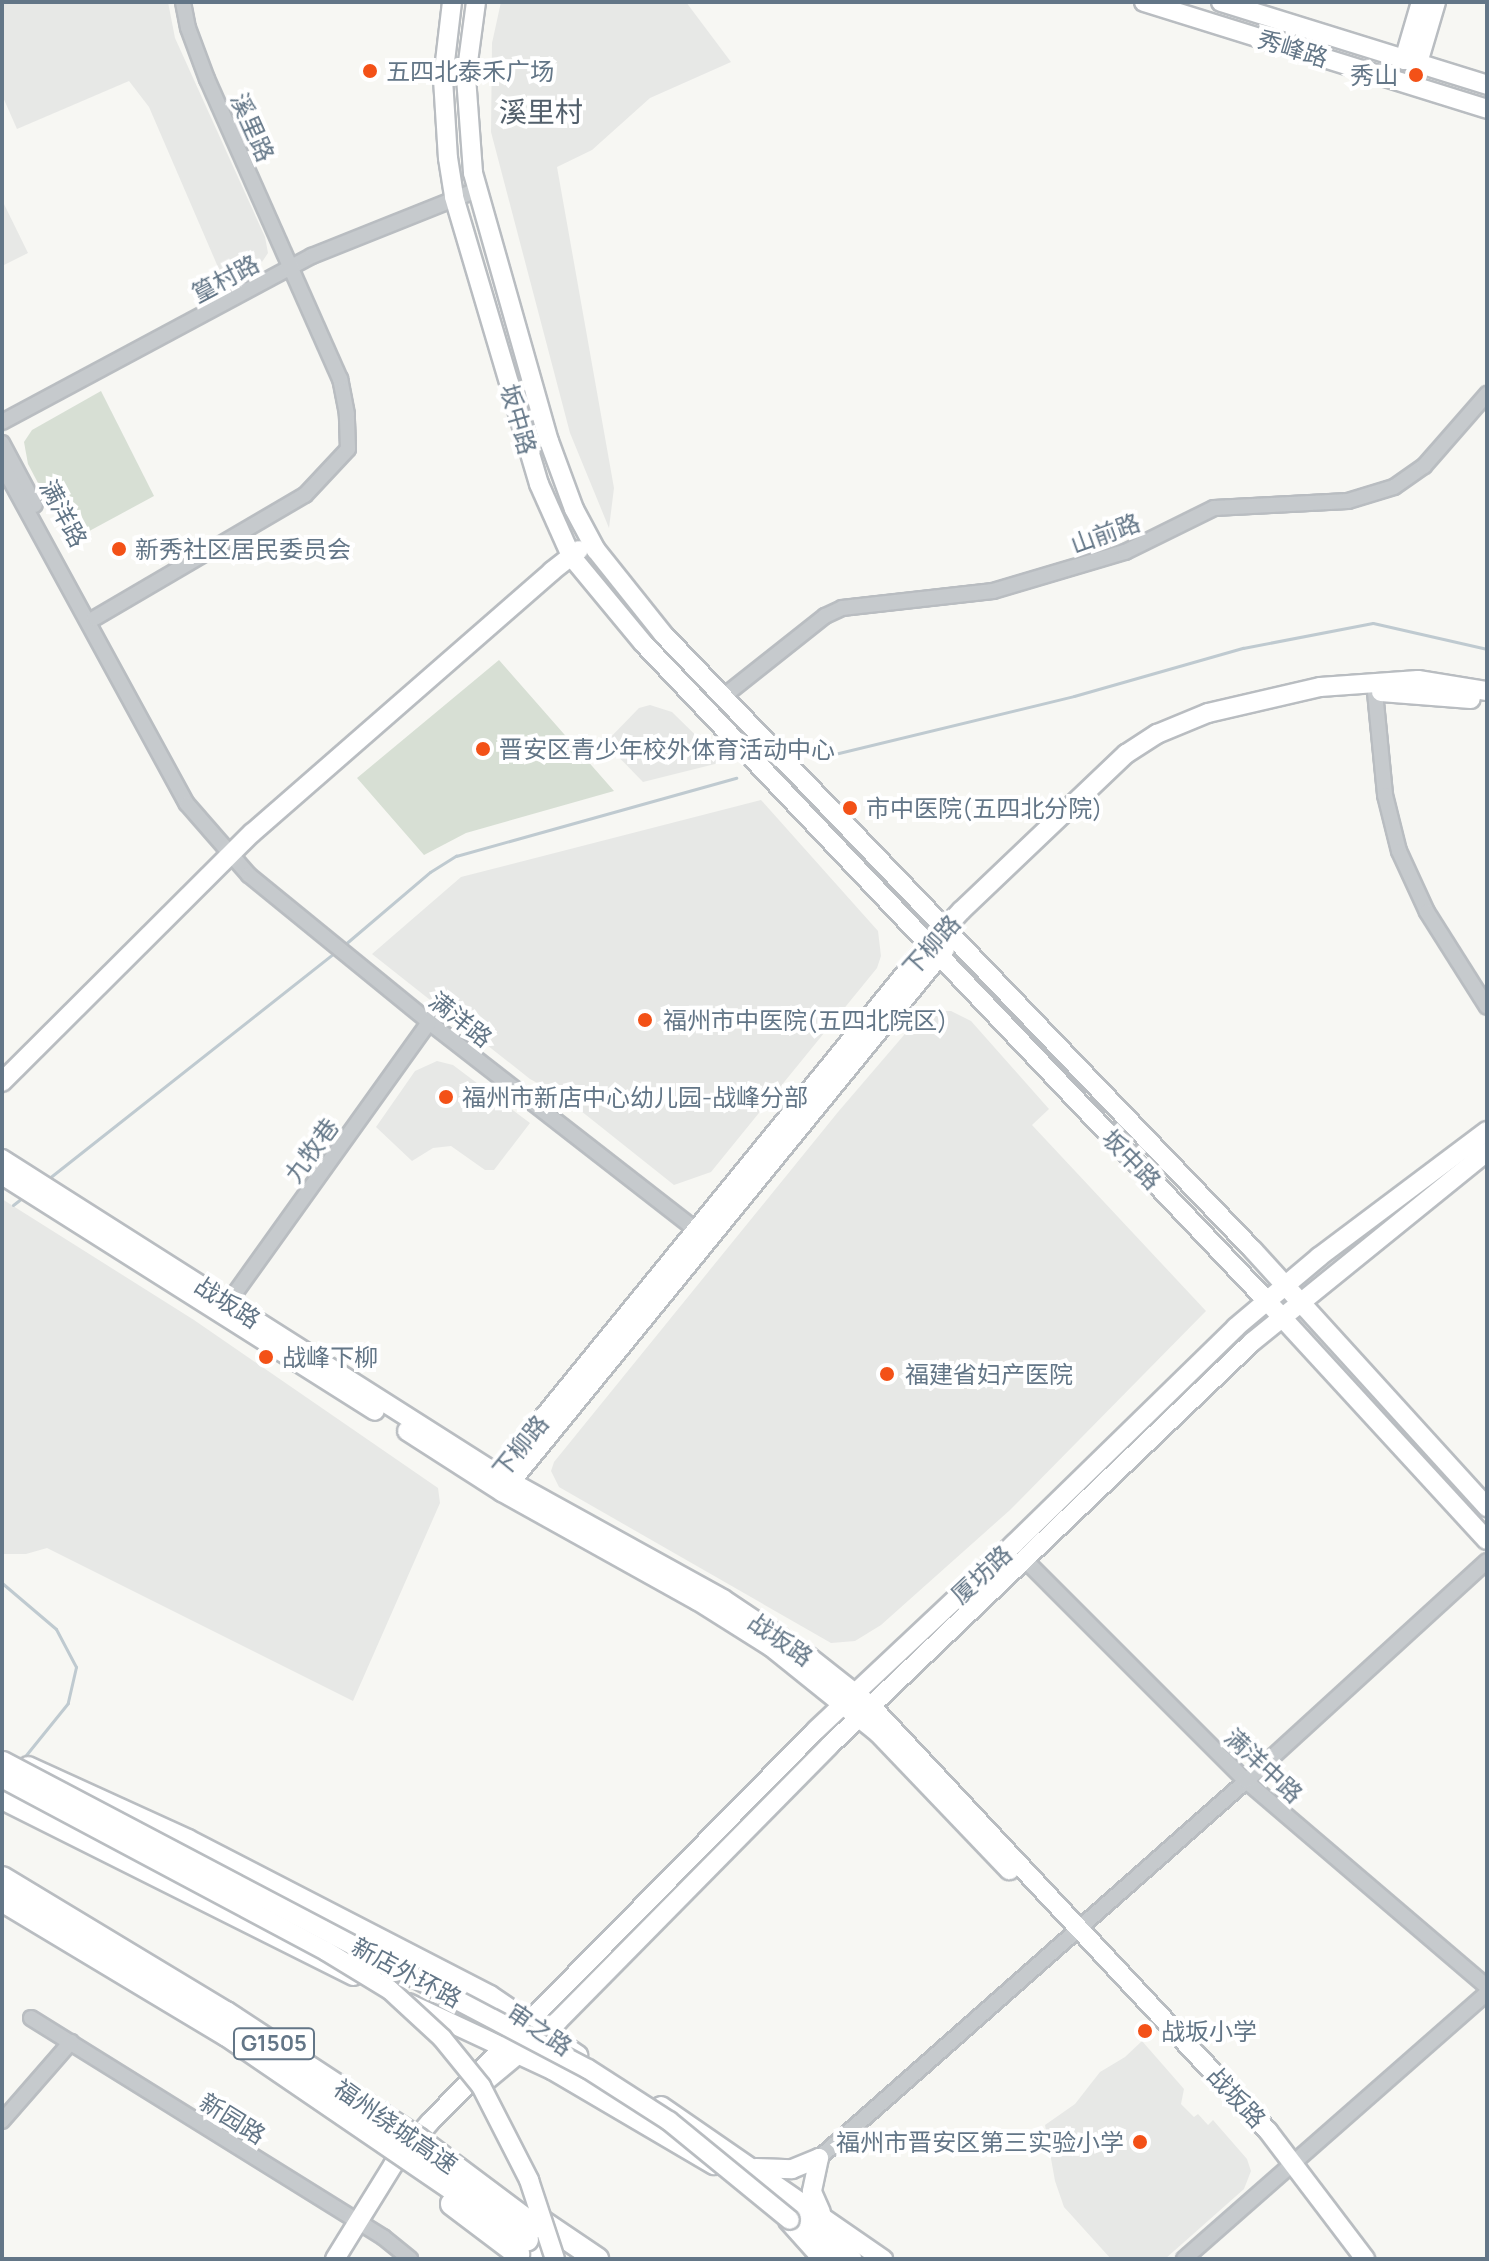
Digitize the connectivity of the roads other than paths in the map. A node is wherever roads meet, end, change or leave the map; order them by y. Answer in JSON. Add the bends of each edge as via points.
{"nodes":[{"id":1,"x":183,"y":2,"type":"edge"},
{"id":2,"x":452,"y":2,"type":"edge"},
{"id":3,"x":476,"y":2,"type":"edge"},
{"id":4,"x":1144,"y":2,"type":"edge"},
{"id":5,"x":1221,"y":2,"type":"edge"},
{"id":6,"x":1421,"y":2,"type":"edge"},
{"id":7,"x":1436,"y":2,"type":"edge"},
{"id":8,"x":1411,"y":61,"type":"junction"},
{"id":9,"x":1487,"y":85,"type":"edge"},
{"id":10,"x":1487,"y":109,"type":"edge"},
{"id":11,"x":477,"y":190,"type":"junction"},
{"id":12,"x":454,"y":197,"type":"junction"},
{"id":13,"x":291,"y":268,"type":"junction"},
{"id":14,"x":1487,"y":394,"type":"edge"},
{"id":15,"x":2,"y":422,"type":"edge"},
{"id":16,"x":2,"y":443,"type":"edge"},
{"id":17,"x":2,"y":465,"type":"edge"},
{"id":18,"x":588,"y":538,"type":"junction"},
{"id":19,"x":568,"y":551,"type":"junction"},
{"id":20,"x":95,"y":618,"type":"junction"},
{"id":21,"x":1374,"y":687,"type":"junction"},
{"id":22,"x":1487,"y":691,"type":"edge"},
{"id":23,"x":724,"y":696,"type":"junction"},
{"id":24,"x":1487,"y":702,"type":"edge"},
{"id":25,"x":198,"y":816,"type":"junction"},
{"id":26,"x":227,"y":850,"type":"junction"},
{"id":27,"x":950,"y":932,"type":"junction"},
{"id":28,"x":934,"y":951,"type":"junction"},
{"id":29,"x":1487,"y":1007,"type":"edge"},
{"id":30,"x":429,"y":1022,"type":"junction"},
{"id":31,"x":2,"y":1067,"type":"edge"},
{"id":32,"x":2,"y":1082,"type":"edge"},
{"id":33,"x":1487,"y":1131,"type":"edge"},
{"id":34,"x":1487,"y":1152,"type":"edge"},
{"id":35,"x":2,"y":1159,"type":"edge"},
{"id":36,"x":2,"y":1175,"type":"edge"},
{"id":37,"x":28,"y":1184,"type":"junction"},
{"id":38,"x":48,"y":1196,"type":"junction"},
{"id":39,"x":704,"y":1235,"type":"junction"},
{"id":40,"x":1285,"y":1284,"type":"junction"},
{"id":41,"x":1266,"y":1300,"type":"junction"},
{"id":42,"x":1300,"y":1301,"type":"junction"},
{"id":43,"x":228,"y":1303,"type":"junction"},
{"id":44,"x":1281,"y":1316,"type":"junction"},
{"id":45,"x":500,"y":1483,"type":"junction"},
{"id":46,"x":1487,"y":1507,"type":"edge"},
{"id":47,"x":1487,"y":1540,"type":"edge"},
{"id":48,"x":1025,"y":1560,"type":"junction"},
{"id":49,"x":1487,"y":1561,"type":"edge"},
{"id":50,"x":849,"y":1698,"type":"junction"},
{"id":51,"x":865,"y":1711,"type":"junction"},
{"id":52,"x":3,"y":1757,"type":"edge"},
{"id":53,"x":2,"y":1778,"type":"edge"},
{"id":54,"x":1246,"y":1781,"type":"junction"},
{"id":55,"x":5,"y":1801,"type":"edge"},
{"id":56,"x":2,"y":1878,"type":"edge"},
{"id":57,"x":2,"y":1900,"type":"edge"},
{"id":58,"x":1075,"y":1931,"type":"junction"},
{"id":59,"x":1487,"y":1990,"type":"edge"},
{"id":60,"x":31,"y":2018,"type":"dead end"},
{"id":61,"x":535,"y":2028,"type":"junction"},
{"id":62,"x":71,"y":2042,"type":"junction"},
{"id":63,"x":510,"y":2050,"type":"junction"},
{"id":64,"x":2,"y":2121,"type":"edge"},
{"id":65,"x":819,"y":2158,"type":"junction"},
{"id":66,"x":1291,"y":2166,"type":"junction"},
{"id":67,"x":754,"y":2168,"type":"junction"},
{"id":68,"x":825,"y":2217,"type":"junction"},
{"id":69,"x":790,"y":2220,"type":"joint"},
{"id":70,"x":362,"y":2224,"type":"junction"},
{"id":71,"x":529,"y":2240,"type":"edge"},
{"id":72,"x":335,"y":2259,"type":"edge"},
{"id":73,"x":349,"y":2259,"type":"edge"},
{"id":74,"x":410,"y":2259,"type":"edge"},
{"id":75,"x":553,"y":2259,"type":"edge"},
{"id":76,"x":578,"y":2259,"type":"edge"},
{"id":77,"x":597,"y":2259,"type":"edge"},
{"id":78,"x":827,"y":2259,"type":"edge"},
{"id":79,"x":852,"y":2259,"type":"edge"},
{"id":80,"x":883,"y":2259,"type":"edge"},
{"id":81,"x":1184,"y":2259,"type":"edge"},
{"id":82,"x":1351,"y":2259,"type":"edge"},
{"id":83,"x":1365,"y":2259,"type":"edge"}],
"edges":[{"from":1,"to":13,"type":"street","name":"溪里路","via":[[207,79]]},
{"from":2,"to":12,"type":"main road","name":"坂中路","via":[[443,79]]},
{"from":3,"to":11,"type":"main road","name":"坂中路","via":[[465,97]]},
{"from":4,"to":10,"type":"main road","name":"秀峰路"},
{"from":5,"to":8,"type":"main road","name":"秀峰路"},
{"from":6,"to":8,"type":"main road"},
{"from":7,"to":8,"type":"main road"},
{"from":8,"to":9,"type":"main road","name":"秀峰路"},
{"from":11,"to":12,"type":"street","name":"篁村路"},
{"from":11,"to":18,"type":"main road","name":"坂中路","via":[[552,452]]},
{"from":12,"to":13,"type":"street","name":"篁村路"},
{"from":12,"to":19,"type":"main road","name":"坂中路","via":[[528,450]]},
{"from":13,"to":15,"type":"street","name":"篁村路"},
{"from":13,"to":20,"type":"street","name":"溪里路","via":[[340,379],[348,449],[305,495]]},
{"from":14,"to":23,"type":"street","name":"山前路","via":[[1424,466],[1394,487],[1348,501],[1214,508],[1125,552],[993,591],[836,610]]},
{"from":16,"to":20,"type":"street","name":"满洋路"},
{"from":17,"to":25,"type":"street","name":"满洋路"},
{"from":18,"to":19,"type":"main road"},
{"from":18,"to":23,"type":"main road","name":"坂中路","via":[[634,602]]},
{"from":19,"to":26,"type":"main road"},
{"from":19,"to":28,"type":"main road","name":"坂中路","via":[[610,607]]},
{"from":20,"to":25,"type":"street","name":"满洋路","via":[[195,799]]},
{"from":21,"to":22,"type":"main road","name":"下柳路","via":[[1435,681]]},
{"from":21,"to":24,"type":"main road","name":"下柳路"},
{"from":21,"to":27,"type":"main road","name":"下柳路","via":[[1244,714],[1163,744],[1125,769]]},
{"from":21,"to":29,"type":"street","via":[[1385,795],[1399,851],[1427,912]]},
{"from":23,"to":27,"type":"main road","name":"坂中路"},
{"from":25,"to":26,"type":"street","name":"满洋路"},
{"from":26,"to":30,"type":"street","name":"满洋路","via":[[249,875]]},
{"from":26,"to":31,"type":"main road"},
{"from":26,"to":32,"type":"main road"},
{"from":27,"to":28,"type":"main road","name":"下柳路"},
{"from":27,"to":40,"type":"main road","name":"坂中路"},
{"from":28,"to":39,"type":"main road","name":"下柳路"},
{"from":28,"to":41,"type":"main road","name":"坂中路"},
{"from":30,"to":39,"type":"street","name":"满洋路"},
{"from":30,"to":43,"type":"street","name":"九牧巷"},
{"from":33,"to":40,"type":"main road","name":"厦坊路"},
{"from":34,"to":42,"type":"main road","name":"厦坊路"},
{"from":35,"to":37,"type":"main road"},
{"from":36,"to":37,"type":"main road"},
{"from":37,"to":38,"type":"main road"},
{"from":38,"to":43,"type":"main road","name":"战坂路"},
{"from":38,"to":45,"type":"main road","name":"战坂路"},
{"from":39,"to":45,"type":"main road","name":"下柳路"},
{"from":40,"to":41,"type":"main road","name":"厦坊路"},
{"from":40,"to":42,"type":"main road","name":"坂中路"},
{"from":41,"to":44,"type":"main road","name":"坂中路"},
{"from":41,"to":50,"type":"main road","name":"厦坊路"},
{"from":42,"to":44,"type":"main road","name":"厦坊路"},
{"from":42,"to":46,"type":"main road","name":"坂中路"},
{"from":43,"to":45,"type":"main road","name":"战坂路"},
{"from":44,"to":47,"type":"main road","name":"坂中路"},
{"from":44,"to":48,"type":"main road","name":"厦坊路"},
{"from":45,"to":50,"type":"main road","name":"战坂路","via":[[723,1599]]},
{"from":48,"to":51,"type":"main road","name":"厦坊路"},
{"from":48,"to":54,"type":"street","name":"满洋中路"},
{"from":49,"to":54,"type":"street"},
{"from":50,"to":51,"type":"main road","name":"战坂路"},
{"from":50,"to":61,"type":"main road","name":"厦坊路"},
{"from":51,"to":58,"type":"main road","name":"战坂路"},
{"from":51,"to":61,"type":"main road","name":"厦坊路","via":[[558,2021]]},
{"from":52,"to":61,"type":"main road","name":"审之路","via":[[188,1839],[490,1995]]},
{"from":52,"to":69,"type":"main road","name":"新店外环路","bridge":true,"via":[[588,2069],[669,2121]]},
{"from":53,"to":75,"type":"main road","name":"新店外环路","bridge":true,"via":[[390,1990],[442,2038],[481,2086],[529,2180]]},
{"from":54,"to":58,"type":"street"},
{"from":54,"to":59,"type":"street","name":"满洋中路"},
{"from":55,"to":63,"type":"main road","name":"审之路"},
{"from":56,"to":71,"type":"highway","name":"福州绕城高速","number":"G1505","bridge":true,"via":[[226,2013],[418,2139]]},
{"from":57,"to":71,"type":"highway","name":"福州绕城高速","number":"G1505","bridge":true,"via":[[227,2035]]},
{"from":58,"to":65,"type":"street"},
{"from":58,"to":66,"type":"main road","name":"战坂路"},
{"from":59,"to":66,"type":"street"},
{"from":60,"to":62,"type":"street","name":"新园路"},
{"from":61,"to":63,"type":"main road","name":"厦坊路"},
{"from":61,"to":67,"type":"main road","name":"审之路"},
{"from":62,"to":64,"type":"street"},
{"from":62,"to":70,"type":"street","name":"新园路"},
{"from":63,"to":70,"type":"main road","name":"厦坊路"},
{"from":63,"to":79,"type":"main road","name":"审之路","via":[[759,2191]]},
{"from":65,"to":67,"type":"main road","via":[[792,2169]]},
{"from":65,"to":68,"type":"main road","via":[[812,2192]]},
{"from":66,"to":81,"type":"street"},
{"from":66,"to":82,"type":"main road","name":"战坂路"},
{"from":66,"to":83,"type":"main road","name":"战坂路"},
{"from":67,"to":68,"type":"main road","name":"审之路"},
{"from":68,"to":80,"type":"main road","name":"审之路"},
{"from":69,"to":78,"type":"highway"},
{"from":70,"to":72,"type":"main road"},
{"from":70,"to":73,"type":"main road"},
{"from":70,"to":74,"type":"street","name":"新园路"},
{"from":71,"to":75,"type":"highway","name":"福州绕城高速","number":"G1505"},
{"from":71,"to":76,"type":"highway","name":"福州绕城高速","number":"G1505"},
{"from":71,"to":77,"type":"highway"}]}
